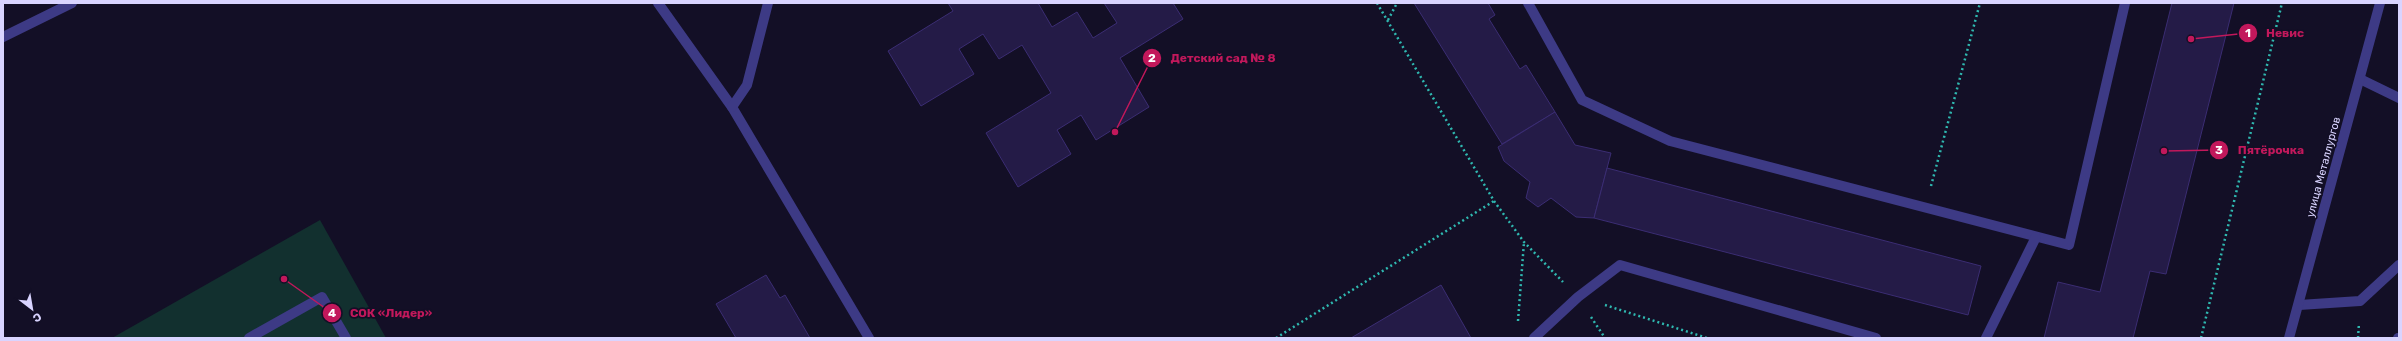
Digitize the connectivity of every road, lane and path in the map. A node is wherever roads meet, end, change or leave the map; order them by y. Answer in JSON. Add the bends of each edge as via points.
{"nodes":[{"id":1,"x":72,"y":3,"type":"edge"},
{"id":2,"x":658,"y":3,"type":"edge"},
{"id":3,"x":768,"y":3,"type":"edge"},
{"id":4,"x":1377,"y":3,"type":"edge"},
{"id":5,"x":1397,"y":3,"type":"edge"},
{"id":6,"x":1528,"y":3,"type":"edge"},
{"id":7,"x":1980,"y":3,"type":"edge"},
{"id":8,"x":2125,"y":3,"type":"edge"},
{"id":9,"x":2282,"y":3,"type":"edge"},
{"id":10,"x":2380,"y":3,"type":"edge"},
{"id":11,"x":1388,"y":21,"type":"junction"},
{"id":12,"x":3,"y":36,"type":"edge"},
{"id":13,"x":2360,"y":79,"type":"junction"},
{"id":14,"x":2399,"y":98,"type":"edge"},
{"id":15,"x":732,"y":107,"type":"junction"},
{"id":16,"x":1494,"y":201,"type":"junction"},
{"id":17,"x":1925,"y":208,"type":"junction"},
{"id":18,"x":2036,"y":237,"type":"junction"},
{"id":19,"x":1524,"y":242,"type":"junction"},
{"id":20,"x":2399,"y":266,"type":"edge"},
{"id":21,"x":1578,"y":297,"type":"junction"},
{"id":22,"x":2299,"y":305,"type":"junction"},
{"id":23,"x":1518,"y":323,"type":"dead end"},
{"id":24,"x":249,"y":338,"type":"edge"},
{"id":25,"x":346,"y":338,"type":"edge"},
{"id":26,"x":869,"y":338,"type":"edge"},
{"id":27,"x":1276,"y":338,"type":"edge"},
{"id":28,"x":1534,"y":338,"type":"edge"},
{"id":29,"x":1605,"y":338,"type":"edge"},
{"id":30,"x":1707,"y":338,"type":"edge"},
{"id":31,"x":1876,"y":338,"type":"edge"},
{"id":32,"x":1986,"y":338,"type":"edge"},
{"id":33,"x":2200,"y":338,"type":"edge"},
{"id":34,"x":2290,"y":338,"type":"edge"}],
"edges":[{"from":1,"to":12,"type":"street"},
{"from":2,"to":15,"type":"street"},
{"from":3,"to":15,"type":"street","via":[[747,85]]},
{"from":4,"to":11,"type":"path"},
{"from":5,"to":11,"type":"path"},
{"from":6,"to":17,"type":"street","via":[[1582,100],[1670,141]]},
{"from":7,"to":17,"type":"path"},
{"from":8,"to":18,"type":"street","via":[[2069,245]]},
{"from":9,"to":33,"type":"path"},
{"from":10,"to":13,"type":"street","name":"улица Металлургов"},
{"from":11,"to":16,"type":"path"},
{"from":13,"to":14,"type":"street"},
{"from":13,"to":22,"type":"street","name":"улица Металлургов"},
{"from":15,"to":26,"type":"street"},
{"from":16,"to":19,"type":"path"},
{"from":16,"to":27,"type":"path"},
{"from":17,"to":18,"type":"street"},
{"from":18,"to":32,"type":"street"},
{"from":19,"to":21,"type":"path"},
{"from":19,"to":23,"type":"path"},
{"from":20,"to":22,"type":"street","via":[[2360,301]]},
{"from":21,"to":28,"type":"street"},
{"from":21,"to":29,"type":"path"},
{"from":21,"to":30,"type":"path"},
{"from":21,"to":31,"type":"street","via":[[1620,265]]},
{"from":22,"to":34,"type":"street","name":"улица Металлургов"},
{"from":24,"to":25,"type":"street","via":[[322,297]]}]}
